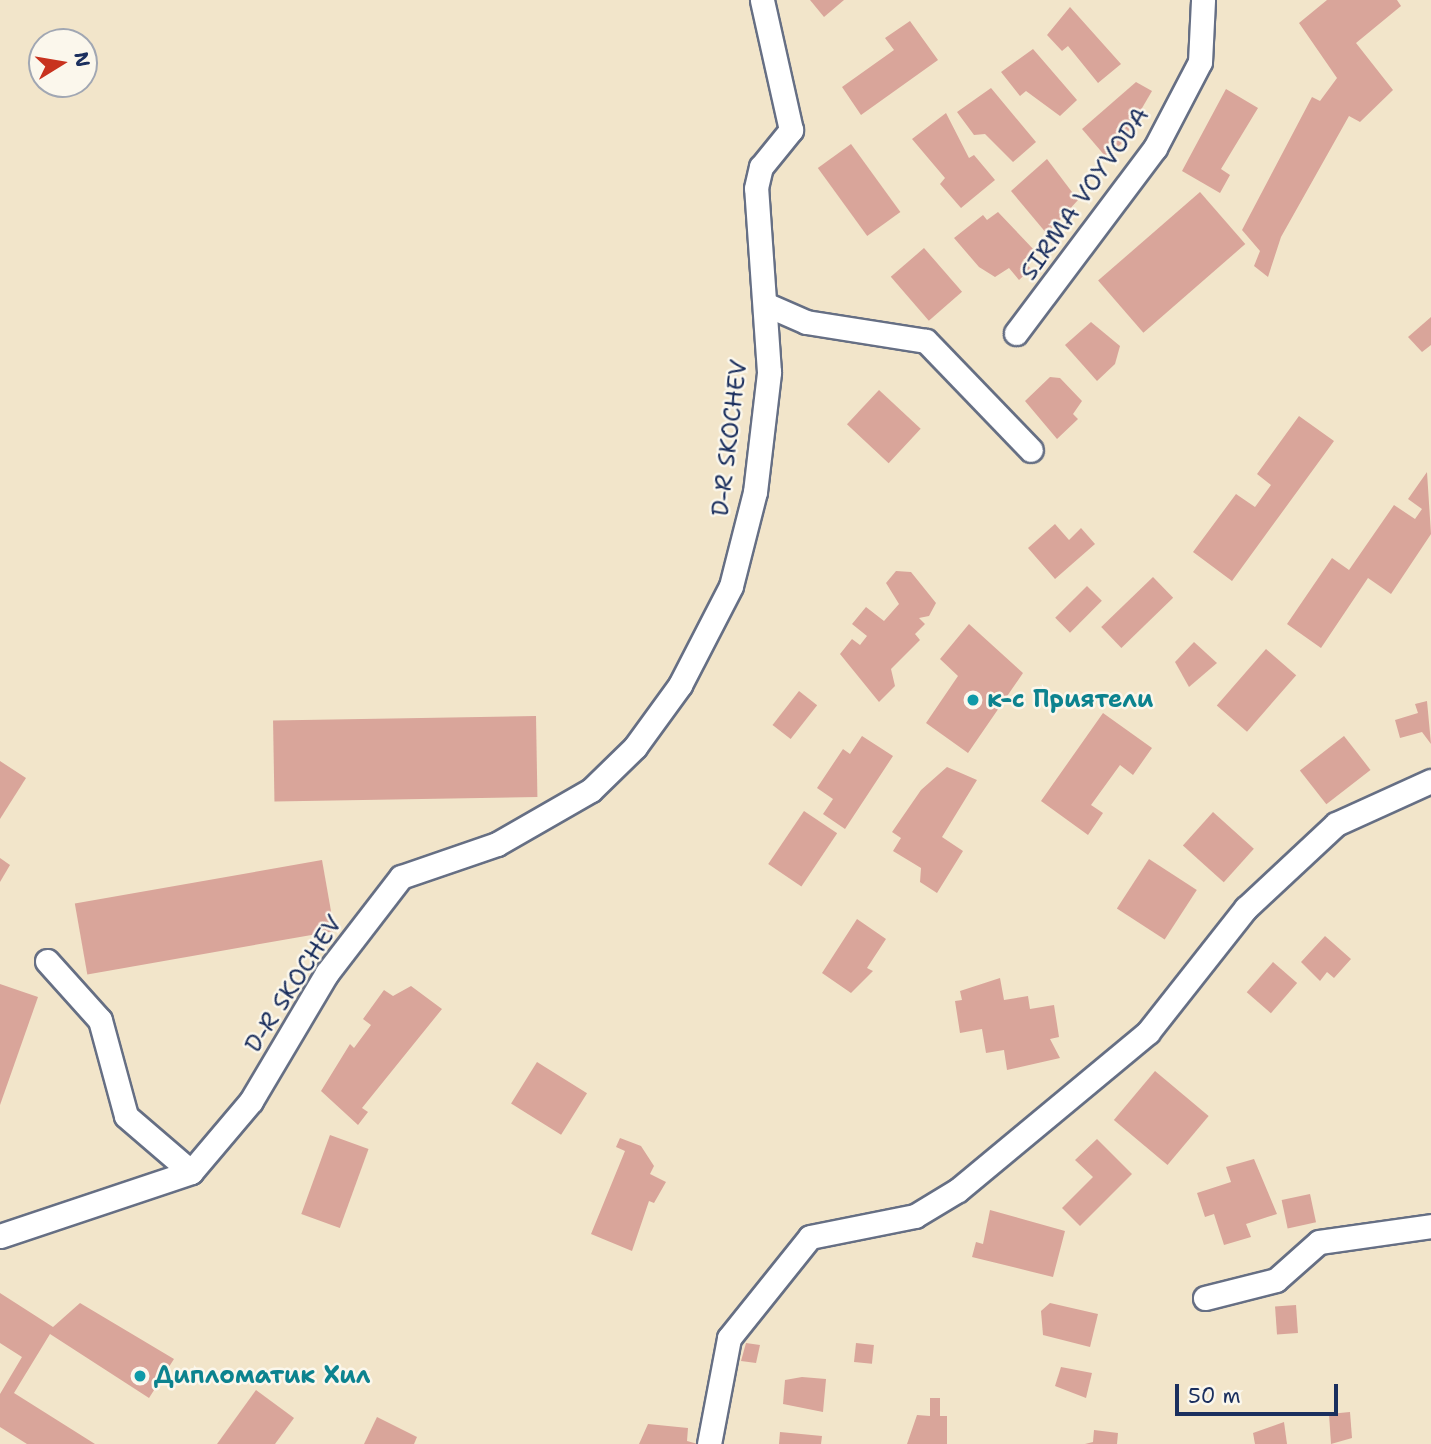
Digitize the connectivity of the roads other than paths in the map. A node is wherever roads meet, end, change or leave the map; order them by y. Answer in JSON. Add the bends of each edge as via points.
{"nodes":[{"id":1,"x":761,"y":0,"type":"edge"},
{"id":2,"x":1203,"y":0,"type":"edge"},
{"id":3,"x":765,"y":304,"type":"junction"},
{"id":4,"x":1016,"y":333,"type":"dead end"},
{"id":5,"x":1031,"y":450,"type":"dead end"},
{"id":6,"x":1431,"y":780,"type":"edge"},
{"id":7,"x":47,"y":961,"type":"dead end"},
{"id":8,"x":191,"y":1172,"type":"junction"},
{"id":9,"x":1431,"y":1226,"type":"edge"},
{"id":10,"x":0,"y":1236,"type":"edge"},
{"id":11,"x":1205,"y":1298,"type":"dead end"},
{"id":12,"x":709,"y":1444,"type":"edge"}],
"edges":[{"from":1,"to":3,"type":"street","name":"D-R SKOCHEV","via":[[791,113],[791,130],[761,167],[756,188]]},
{"from":2,"to":4,"type":"street","name":"SIRMA VOYVODA","via":[[1200,62],[1155,148]]},
{"from":3,"to":5,"type":"street","via":[[806,322],[926,341]]},
{"from":3,"to":8,"type":"street","name":"D-R SKOCHEV","via":[[769,372],[755,492],[731,586],[680,685],[635,747],[591,790],[497,844],[401,877],[327,973],[251,1101]]},
{"from":6,"to":12,"type":"street","via":[[1336,824],[1246,908],[1148,1032],[958,1190],[915,1216],[810,1237],[729,1338]]},
{"from":7,"to":8,"type":"street","via":[[100,1020],[126,1116]]},
{"from":8,"to":10,"type":"street"},
{"from":9,"to":11,"type":"street","via":[[1319,1242],[1276,1280]]}]}
